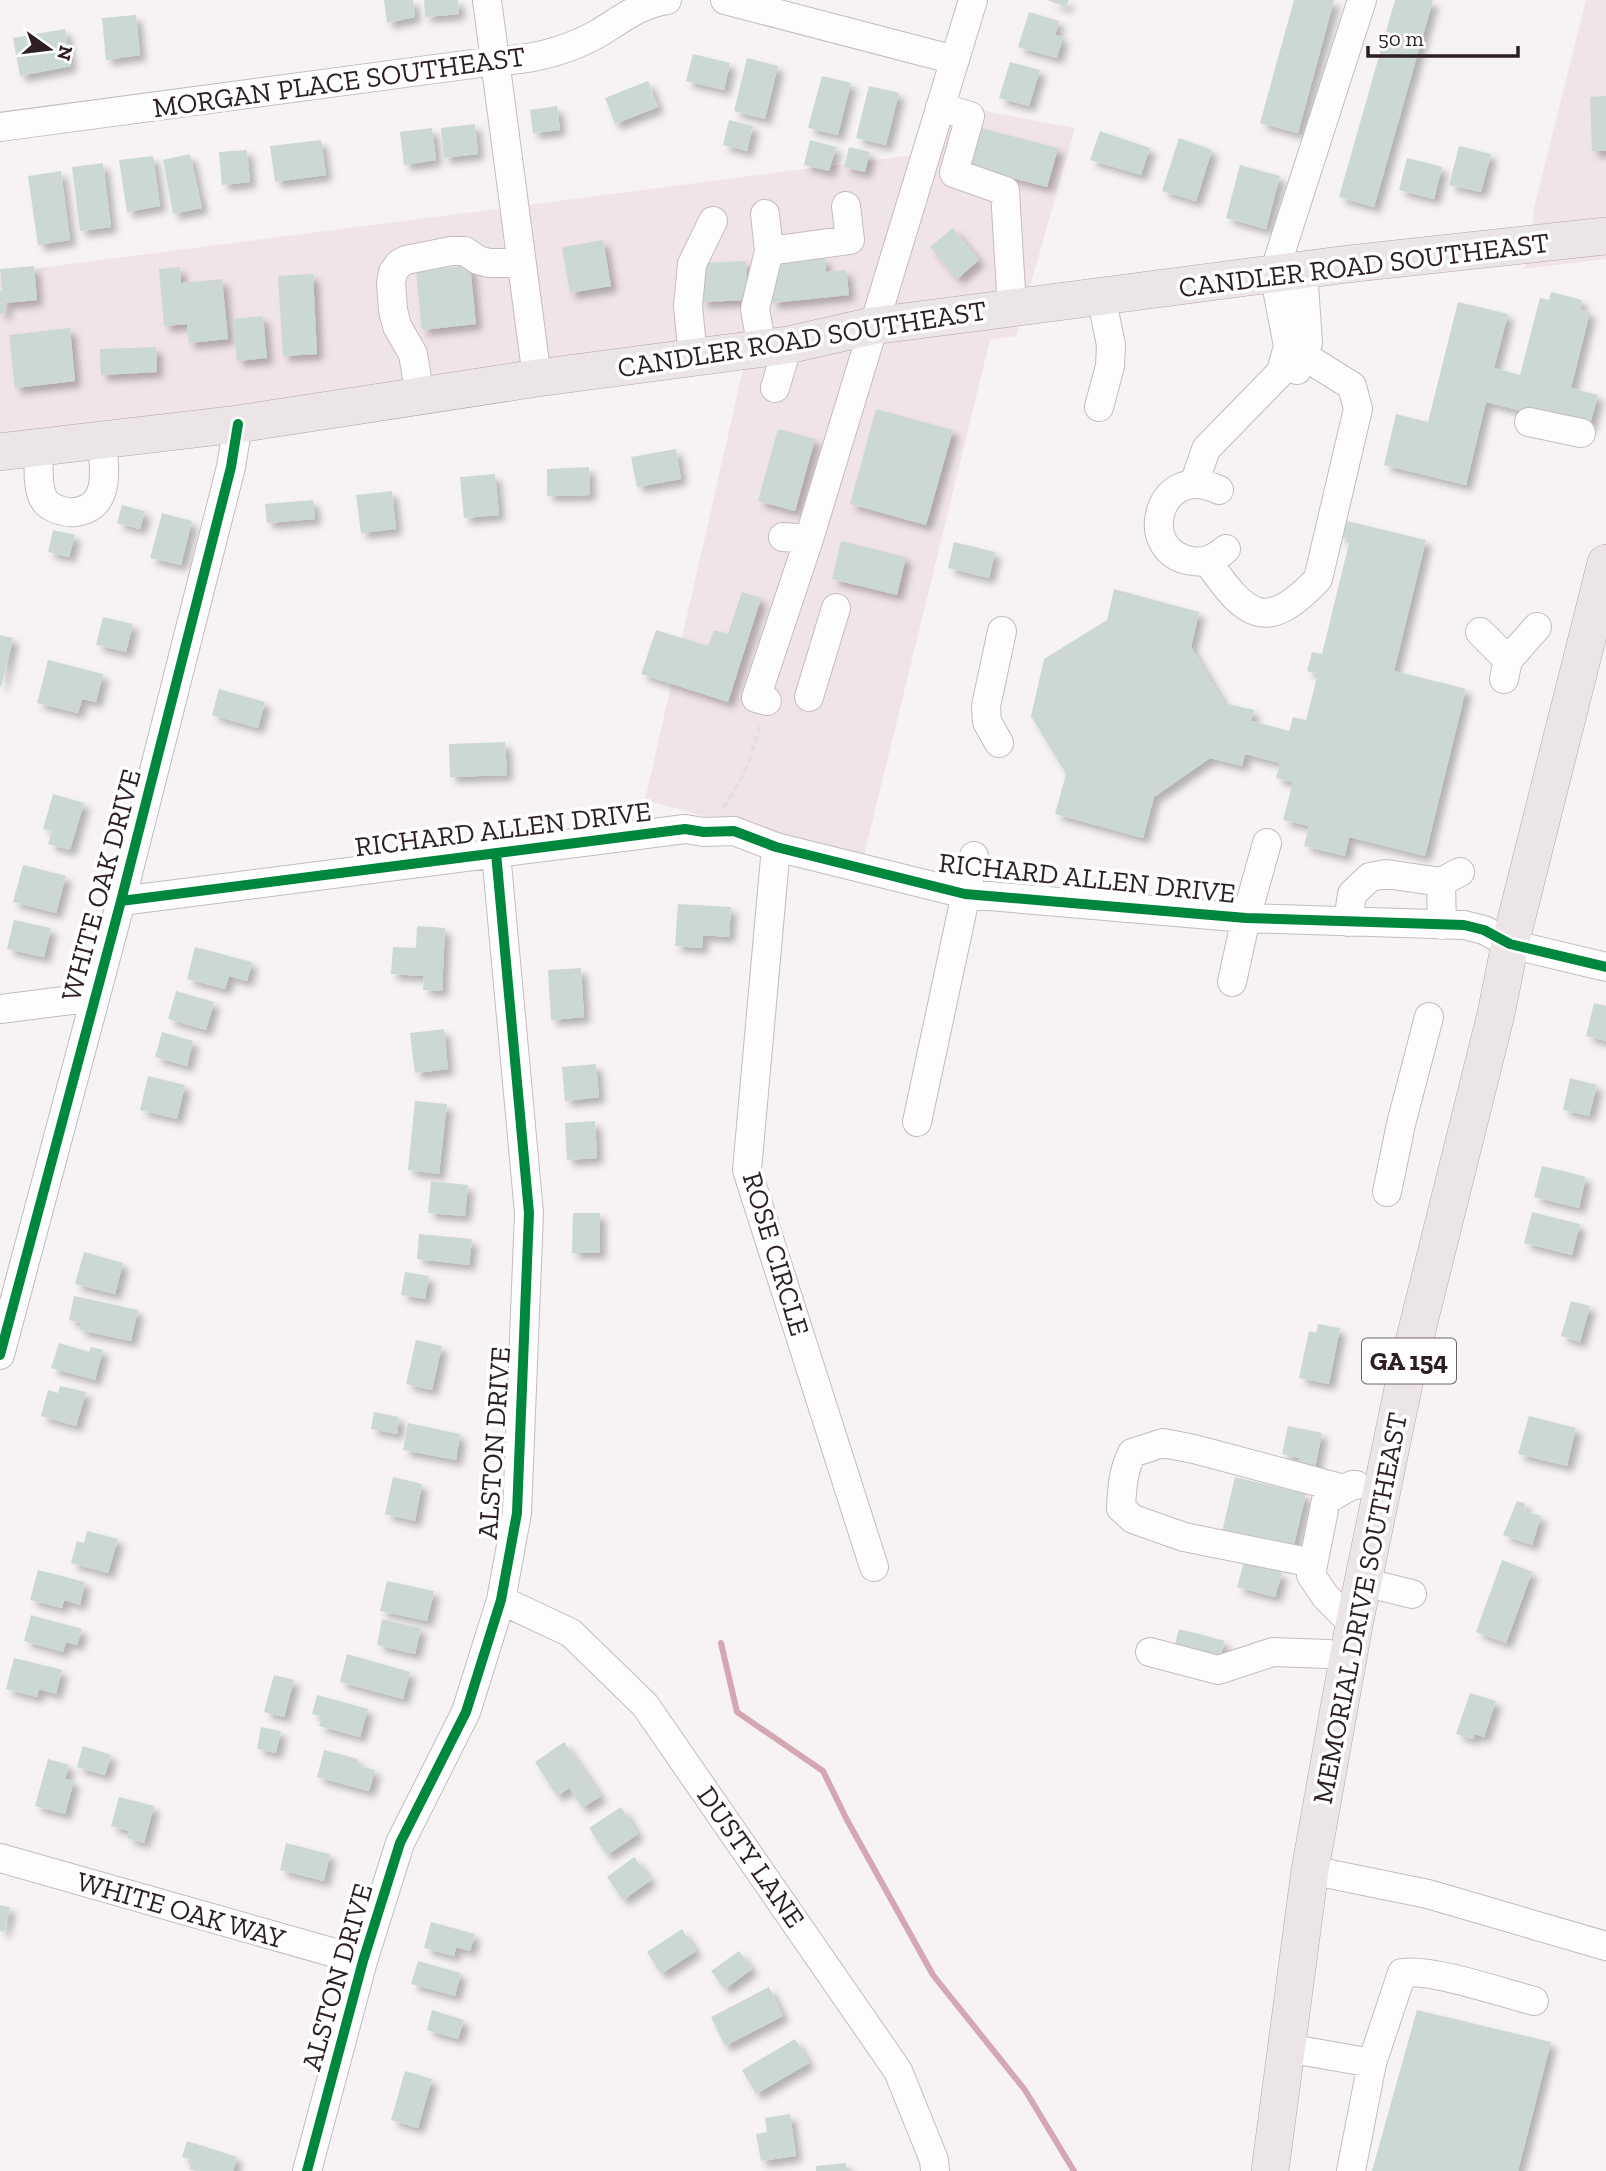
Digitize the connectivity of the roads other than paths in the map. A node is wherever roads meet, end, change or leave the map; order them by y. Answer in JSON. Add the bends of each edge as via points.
{"nodes":[{"id":1,"x":487,"y":0,"type":"edge"},
{"id":2,"x":667,"y":0,"type":"edge"},
{"id":3,"x":725,"y":0,"type":"edge"},
{"id":4,"x":973,"y":0,"type":"edge"},
{"id":5,"x":1362,"y":0,"type":"edge"},
{"id":6,"x":955,"y":60,"type":"junction"},
{"id":7,"x":495,"y":61,"type":"junction"},
{"id":8,"x":940,"y":107,"type":"junction"},
{"id":9,"x":0,"y":127,"type":"edge"},
{"id":10,"x":846,"y":206,"type":"dead end"},
{"id":11,"x":765,"y":214,"type":"dead end"},
{"id":12,"x":713,"y":221,"type":"dead end"},
{"id":13,"x":1606,"y":236,"type":"edge"},
{"id":14,"x":769,"y":251,"type":"junction"},
{"id":15,"x":522,"y":263,"type":"junction"},
{"id":16,"x":1289,"y":272,"type":"junction"},
{"id":17,"x":1101,"y":296,"type":"junction"},
{"id":18,"x":1012,"y":308,"type":"junction"},
{"id":19,"x":872,"y":326,"type":"junction"},
{"id":20,"x":775,"y":347,"type":"junction"},
{"id":21,"x":1296,"y":351,"type":"junction"},
{"id":22,"x":693,"y":358,"type":"junction"},
{"id":23,"x":537,"y":379,"type":"junction"},
{"id":24,"x":775,"y":388,"type":"dead end"},
{"id":25,"x":419,"y":396,"type":"junction"},
{"id":26,"x":1099,"y":407,"type":"dead end"},
{"id":27,"x":1260,"y":413,"type":"dead end"},
{"id":28,"x":1529,"y":422,"type":"dead end"},
{"id":29,"x":238,"y":424,"type":"junction"},
{"id":30,"x":1581,"y":433,"type":"dead end"},
{"id":31,"x":102,"y":440,"type":"junction"},
{"id":32,"x":1236,"y":440,"type":"dead end"},
{"id":33,"x":39,"y":448,"type":"junction"},
{"id":34,"x":0,"y":452,"type":"edge"},
{"id":35,"x":1208,"y":486,"type":"junction"},
{"id":36,"x":1604,"y":584,"type":"edge"},
{"id":37,"x":792,"y":594,"type":"junction"},
{"id":38,"x":1537,"y":627,"type":"dead end"},
{"id":39,"x":1002,"y":631,"type":"dead end"},
{"id":40,"x":1480,"y":632,"type":"dead end"},
{"id":41,"x":809,"y":697,"type":"dead end"},
{"id":42,"x":767,"y":701,"type":"road end"},
{"id":43,"x":999,"y":743,"type":"dead end"},
{"id":44,"x":1267,"y":843,"type":"dead end"},
{"id":45,"x":776,"y":847,"type":"junction"},
{"id":46,"x":496,"y":852,"type":"junction"},
{"id":47,"x":974,"y":856,"type":"dead end"},
{"id":48,"x":965,"y":894,"type":"junction"},
{"id":49,"x":121,"y":901,"type":"junction"},
{"id":50,"x":1245,"y":918,"type":"junction"},
{"id":51,"x":1348,"y":922,"type":"junction"},
{"id":52,"x":1442,"y":925,"type":"junction"},
{"id":53,"x":1510,"y":944,"type":"junction"},
{"id":54,"x":1606,"y":967,"type":"edge"},
{"id":55,"x":1232,"y":982,"type":"dead end"},
{"id":56,"x":95,"y":997,"type":"junction"},
{"id":57,"x":0,"y":1009,"type":"edge"},
{"id":58,"x":1429,"y":1017,"type":"dead end"},
{"id":59,"x":917,"y":1122,"type":"dead end"},
{"id":60,"x":1387,"y":1192,"type":"dead end"},
{"id":61,"x":0,"y":1355,"type":"edge"},
{"id":62,"x":1383,"y":1484,"type":"junction"},
{"id":63,"x":1344,"y":1489,"type":"junction"},
{"id":64,"x":1313,"y":1563,"type":"junction"},
{"id":65,"x":873,"y":1567,"type":"dead end"},
{"id":66,"x":1363,"y":1582,"type":"junction"},
{"id":67,"x":1412,"y":1594,"type":"dead end"},
{"id":68,"x":501,"y":1600,"type":"junction"},
{"id":69,"x":1351,"y":1642,"type":"junction"},
{"id":70,"x":1150,"y":1652,"type":"dead end"},
{"id":71,"x":0,"y":1858,"type":"edge"},
{"id":72,"x":1310,"y":1870,"type":"junction"},
{"id":73,"x":1606,"y":1947,"type":"edge"},
{"id":74,"x":363,"y":1961,"type":"junction"},
{"id":75,"x":1534,"y":2001,"type":"dead end"},
{"id":76,"x":1287,"y":2048,"type":"junction"},
{"id":77,"x":1371,"y":2063,"type":"junction"},
{"id":78,"x":307,"y":2171,"type":"edge"},
{"id":79,"x":935,"y":2171,"type":"edge"},
{"id":80,"x":1270,"y":2171,"type":"edge"},
{"id":81,"x":1351,"y":2171,"type":"edge"}],
"edges":[{"from":1,"to":7,"type":"street"},
{"from":2,"to":7,"type":"street","name":"MORGAN PLACE SOUTHEAST","via":[[630,13],[576,45],[522,60]]},
{"from":3,"to":6,"type":"street"},
{"from":4,"to":6,"type":"street"},
{"from":5,"to":16,"type":"street"},
{"from":6,"to":8,"type":"street"},
{"from":7,"to":9,"type":"street","name":"MORGAN PLACE SOUTHEAST"},
{"from":7,"to":15,"type":"street"},
{"from":8,"to":18,"type":"street","via":[[970,116],[954,173],[1005,191]]},
{"from":8,"to":19,"type":"street"},
{"from":10,"to":14,"type":"street","via":[[850,240]]},
{"from":11,"to":14,"type":"street"},
{"from":12,"to":22,"type":"street","via":[[692,264],[688,306]]},
{"from":13,"to":16,"type":"main road","name":"CANDLER ROAD SOUTHEAST"},
{"from":14,"to":20,"type":"street","via":[[755,309]]},
{"from":15,"to":23,"type":"street"},
{"from":15,"to":25,"type":"street","via":[[489,263],[465,251],[451,251],[399,264],[391,283],[393,310],[413,355]]},
{"from":16,"to":17,"type":"main road","name":"CANDLER ROAD SOUTHEAST"},
{"from":16,"to":21,"type":"street","via":[[1308,342]]},
{"from":17,"to":18,"type":"main road","name":"CANDLER ROAD SOUTHEAST"},
{"from":17,"to":26,"type":"street","via":[[1111,345]]},
{"from":18,"to":19,"type":"main road","name":"CANDLER ROAD SOUTHEAST"},
{"from":19,"to":20,"type":"main road","name":"CANDLER ROAD SOUTHEAST"},
{"from":19,"to":37,"type":"street","via":[[837,406],[796,538]]},
{"from":20,"to":22,"type":"main road","name":"CANDLER ROAD SOUTHEAST"},
{"from":20,"to":24,"type":"street"},
{"from":21,"to":27,"type":"street","via":[[1297,370]]},
{"from":21,"to":35,"type":"street","via":[[1206,449]]},
{"from":21,"to":35,"type":"street","via":[[1352,386],[1358,409],[1318,579],[1302,596],[1278,612],[1260,613],[1244,606],[1228,590],[1217,555],[1196,562],[1167,548],[1158,527],[1162,505],[1177,489]]},
{"from":22,"to":23,"type":"main road","name":"CANDLER ROAD SOUTHEAST"},
{"from":23,"to":25,"type":"main road","name":"CANDLER ROAD SOUTHEAST"},
{"from":25,"to":29,"type":"main road","name":"CANDLER ROAD SOUTHEAST"},
{"from":28,"to":30,"type":"street"},
{"from":29,"to":31,"type":"main road","name":"CANDLER ROAD SOUTHEAST"},
{"from":29,"to":49,"type":"street","name":"WHITE OAK DRIVE"},
{"from":31,"to":33,"type":"main road","name":"CANDLER ROAD SOUTHEAST"},
{"from":31,"to":33,"type":"street","via":[[102,493],[95,504],[69,513],[44,500]]},
{"from":32,"to":35,"type":"street"},
{"from":33,"to":34,"type":"main road","name":"CANDLER ROAD SOUTHEAST"},
{"from":36,"to":53,"type":"main road","name":"MEMORIAL DRIVE SOUTHEAST","number":"GA 154"},
{"from":37,"to":41,"type":"street","via":[[841,610]]},
{"from":37,"to":42,"type":"street","via":[[756,698]]},
{"from":38,"to":40,"type":"street","via":[[1506,669]]},
{"from":39,"to":43,"type":"street","via":[[986,706],[987,722]]},
{"from":44,"to":50,"type":"street"},
{"from":45,"to":46,"type":"street","name":"RICHARD ALLEN DRIVE","via":[[734,831],[685,829]]},
{"from":45,"to":48,"type":"street","name":"RICHARD ALLEN DRIVE"},
{"from":45,"to":65,"type":"street","name":"ROSE CIRCLE","via":[[747,1170]]},
{"from":46,"to":49,"type":"street","name":"RICHARD ALLEN DRIVE"},
{"from":46,"to":68,"type":"street","name":"ALSTON DRIVE","via":[[529,1213],[517,1513]]},
{"from":47,"to":48,"type":"street"},
{"from":48,"to":50,"type":"street","name":"RICHARD ALLEN DRIVE"},
{"from":48,"to":59,"type":"street"},
{"from":49,"to":56,"type":"street","name":"WHITE OAK DRIVE"},
{"from":50,"to":51,"type":"street","name":"RICHARD ALLEN DRIVE"},
{"from":50,"to":55,"type":"street"},
{"from":51,"to":52,"type":"street","name":"RICHARD ALLEN DRIVE"},
{"from":51,"to":52,"type":"street","via":[[1352,894],[1370,877],[1386,874],[1450,877]]},
{"from":52,"to":53,"type":"street","name":"RICHARD ALLEN DRIVE","via":[[1484,930]]},
{"from":53,"to":54,"type":"street","name":"RICHARD ALLEN DRIVE"},
{"from":53,"to":62,"type":"main road","name":"MEMORIAL DRIVE SOUTHEAST","number":"GA 154"},
{"from":56,"to":57,"type":"street"},
{"from":56,"to":61,"type":"street","name":"WHITE OAK DRIVE"},
{"from":58,"to":60,"type":"street"},
{"from":62,"to":63,"type":"street"},
{"from":62,"to":66,"type":"main road","name":"MEMORIAL DRIVE SOUTHEAST","number":"GA 154"},
{"from":63,"to":64,"type":"street","via":[[1326,1500]]},
{"from":63,"to":64,"type":"street","via":[[1163,1444],[1132,1453],[1126,1466],[1121,1508],[1133,1519],[1184,1538]]},
{"from":64,"to":69,"type":"street","via":[[1311,1575]]},
{"from":66,"to":67,"type":"street"},
{"from":66,"to":69,"type":"main road","name":"MEMORIAL DRIVE SOUTHEAST","number":"GA 154"},
{"from":68,"to":74,"type":"street","name":"ALSTON DRIVE","via":[[466,1712],[400,1843]]},
{"from":68,"to":79,"type":"street","name":"DUSTY LANE","via":[[571,1633],[645,1705],[898,2071]]},
{"from":69,"to":70,"type":"street","via":[[1328,1654],[1273,1652],[1218,1670]]},
{"from":69,"to":72,"type":"main road","name":"MEMORIAL DRIVE SOUTHEAST","number":"GA 154"},
{"from":71,"to":74,"type":"street","name":"WHITE OAK WAY"},
{"from":72,"to":73,"type":"street","via":[[1428,1894]]},
{"from":72,"to":76,"type":"main road","name":"MEMORIAL DRIVE SOUTHEAST","number":"GA 154"},
{"from":74,"to":78,"type":"street","name":"ALSTON DRIVE"},
{"from":75,"to":77,"type":"street","via":[[1429,1974],[1402,1973]]},
{"from":76,"to":77,"type":"street"},
{"from":76,"to":80,"type":"main road","name":"MEMORIAL DRIVE SOUTHEAST","number":"GA 154"},
{"from":77,"to":81,"type":"street"}]}
